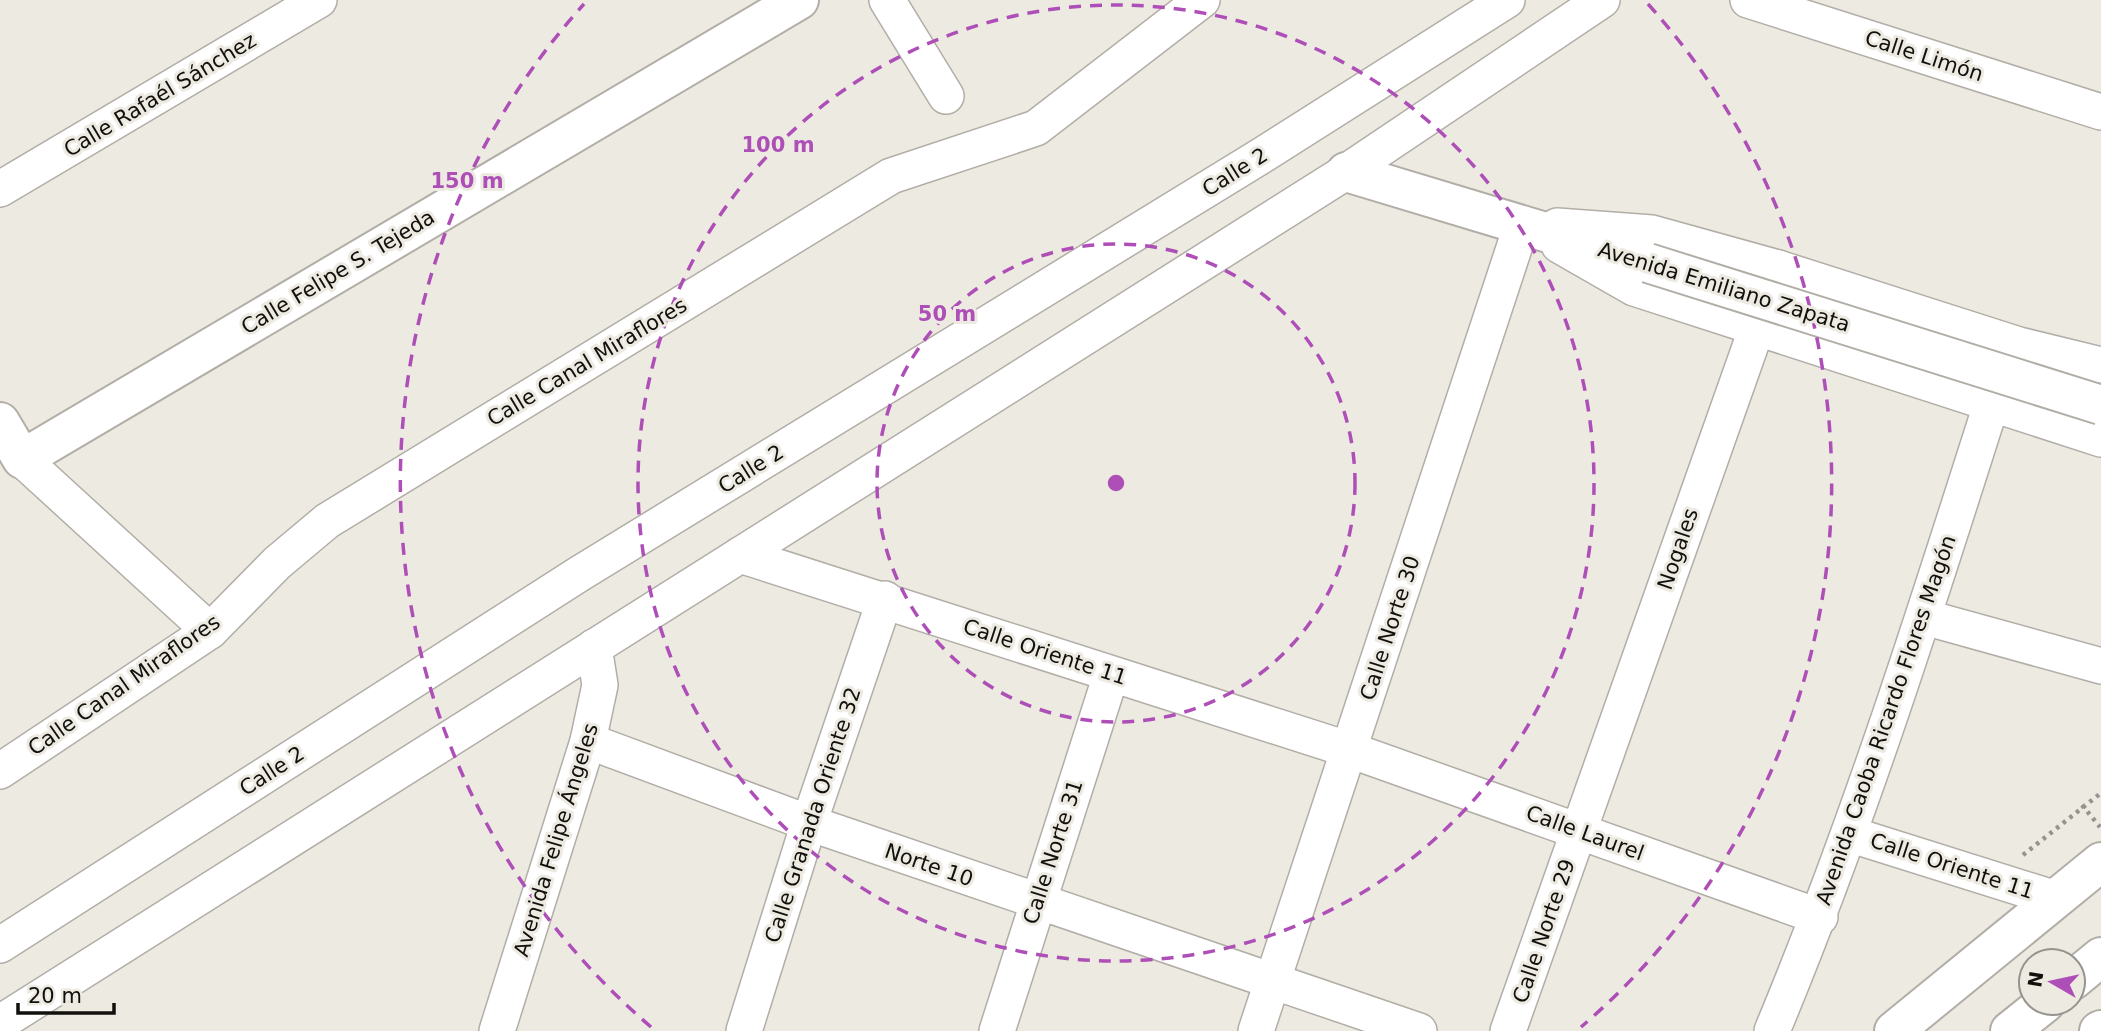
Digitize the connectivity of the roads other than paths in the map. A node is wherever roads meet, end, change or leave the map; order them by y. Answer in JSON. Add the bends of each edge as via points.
{"nodes":[{"id":1,"x":319,"y":0,"type":"edge"},
{"id":2,"x":799,"y":0,"type":"edge"},
{"id":3,"x":887,"y":0,"type":"edge"},
{"id":4,"x":1202,"y":0,"type":"edge"},
{"id":5,"x":1507,"y":0,"type":"edge"},
{"id":6,"x":1602,"y":0,"type":"edge"},
{"id":7,"x":1748,"y":0,"type":"edge"},
{"id":8,"x":946,"y":96,"type":"dead end"},
{"id":9,"x":2101,"y":112,"type":"edge"},
{"id":10,"x":1346,"y":172,"type":"junction"},
{"id":11,"x":0,"y":189,"type":"edge"},
{"id":12,"x":1522,"y":224,"type":"junction"},
{"id":13,"x":1778,"y":268,"type":"junction"},
{"id":14,"x":1757,"y":327,"type":"junction"},
{"id":15,"x":2101,"y":365,"type":"edge"},
{"id":16,"x":1990,"y":405,"type":"junction"},
{"id":17,"x":2101,"y":405,"type":"edge"},
{"id":18,"x":0,"y":422,"type":"edge"},
{"id":19,"x":2101,"y":439,"type":"edge"},
{"id":20,"x":22,"y":458,"type":"junction"},
{"id":21,"x":740,"y":555,"type":"junction"},
{"id":22,"x":885,"y":599,"type":"junction"},
{"id":23,"x":1924,"y":617,"type":"junction"},
{"id":24,"x":210,"y":631,"type":"junction"},
{"id":25,"x":594,"y":647,"type":"junction"},
{"id":26,"x":2101,"y":666,"type":"edge"},
{"id":27,"x":1111,"y":675,"type":"junction"},
{"id":28,"x":588,"y":741,"type":"junction"},
{"id":29,"x":1350,"y":750,"type":"junction"},
{"id":30,"x":0,"y":771,"type":"edge"},
{"id":31,"x":809,"y":824,"type":"junction"},
{"id":32,"x":1579,"y":831,"type":"junction"},
{"id":33,"x":1849,"y":834,"type":"junction"},
{"id":34,"x":2101,"y":862,"type":"edge"},
{"id":35,"x":2056,"y":899,"type":"junction"},
{"id":36,"x":1036,"y":902,"type":"junction"},
{"id":37,"x":1820,"y":916,"type":"junction"},
{"id":38,"x":0,"y":945,"type":"edge"},
{"id":39,"x":2101,"y":957,"type":"edge"},
{"id":40,"x":2087,"y":968,"type":"edge"},
{"id":41,"x":1272,"y":982,"type":"junction"},
{"id":42,"x":2028,"y":1017,"type":"edge"},
{"id":43,"x":0,"y":1023,"type":"edge"},
{"id":44,"x":497,"y":1031,"type":"edge"},
{"id":45,"x":744,"y":1031,"type":"edge"},
{"id":46,"x":997,"y":1031,"type":"edge"},
{"id":47,"x":1256,"y":1031,"type":"edge"},
{"id":48,"x":1419,"y":1031,"type":"edge"},
{"id":49,"x":1508,"y":1031,"type":"edge"},
{"id":50,"x":1772,"y":1031,"type":"edge"},
{"id":51,"x":1894,"y":1031,"type":"edge"},
{"id":52,"x":2010,"y":1031,"type":"edge"}],
"edges":[{"from":1,"to":11,"type":"street","name":"Calle Rafaél Sánchez"},
{"from":2,"to":20,"type":"main road","name":"Calle Felipe S. Tejeda"},
{"from":3,"to":8,"type":"street"},
{"from":4,"to":24,"type":"street","name":"Calle Canal Miraflores","via":[[1036,128],[891,176],[327,521],[276,563]]},
{"from":5,"to":38,"type":"street","name":"Calle 2","via":[[579,574]]},
{"from":6,"to":10,"type":"street"},
{"from":7,"to":9,"type":"street","name":"Calle Limón"},
{"from":10,"to":12,"type":"main road","name":"Avenida Emiliano Zapata"},
{"from":10,"to":21,"type":"street"},
{"from":12,"to":13,"type":"street","via":[[1652,233]]},
{"from":12,"to":14,"type":"street","via":[[1634,288]]},
{"from":12,"to":17,"type":"main road","name":"Avenida Emiliano Zapata","bridge":true},
{"from":12,"to":29,"type":"street","name":"Calle Norte 30"},
{"from":13,"to":14,"type":"street","name":"Nogales"},
{"from":13,"to":15,"type":"street","via":[[2019,345]]},
{"from":14,"to":16,"type":"street"},
{"from":14,"to":32,"type":"street","name":"Nogales"},
{"from":16,"to":19,"type":"street"},
{"from":16,"to":23,"type":"street","name":"Avenida Caoba Ricardo Flores Magón"},
{"from":18,"to":20,"type":"main road"},
{"from":20,"to":24,"type":"street"},
{"from":21,"to":22,"type":"street","name":"Calle Oriente 11"},
{"from":21,"to":25,"type":"street"},
{"from":22,"to":27,"type":"street","name":"Calle Oriente 11"},
{"from":22,"to":31,"type":"street","name":"Calle Granada Oriente 32"},
{"from":23,"to":26,"type":"street"},
{"from":23,"to":33,"type":"street","name":"Avenida Caoba Ricardo Flores Magón"},
{"from":24,"to":30,"type":"street","name":"Calle Canal Miraflores"},
{"from":25,"to":28,"type":"street","name":"Avenida Felipe Ángeles","via":[[600,685]]},
{"from":25,"to":43,"type":"street"},
{"from":27,"to":29,"type":"street","name":"Calle Oriente 11"},
{"from":27,"to":36,"type":"street","name":"Calle Norte 31"},
{"from":28,"to":31,"type":"street","name":"Norte 10"},
{"from":28,"to":44,"type":"street","name":"Avenida Felipe Ángeles"},
{"from":29,"to":32,"type":"street","name":"Calle Laurel"},
{"from":29,"to":41,"type":"street","name":"Calle Norte 30"},
{"from":31,"to":36,"type":"street","name":"Norte 10"},
{"from":31,"to":45,"type":"street","name":"Calle Granada Oriente 32"},
{"from":32,"to":37,"type":"street","name":"Calle Laurel"},
{"from":32,"to":49,"type":"street","name":"Calle Norte 29"},
{"from":33,"to":35,"type":"street","name":"Calle Oriente 11"},
{"from":33,"to":37,"type":"street","name":"Avenida Caoba Ricardo Flores Magón"},
{"from":34,"to":35,"type":"main road"},
{"from":35,"to":51,"type":"main road"},
{"from":36,"to":41,"type":"street","name":"Norte 10"},
{"from":36,"to":46,"type":"street","name":"Calle Norte 31"},
{"from":37,"to":50,"type":"street","name":"Avenida Caoba Ricardo Flores Magón"},
{"from":39,"to":40,"type":"main road"},
{"from":41,"to":47,"type":"street","name":"Calle Norte 30"},
{"from":41,"to":48,"type":"street","name":"Norte 10"},
{"from":42,"to":52,"type":"main road"}]}
